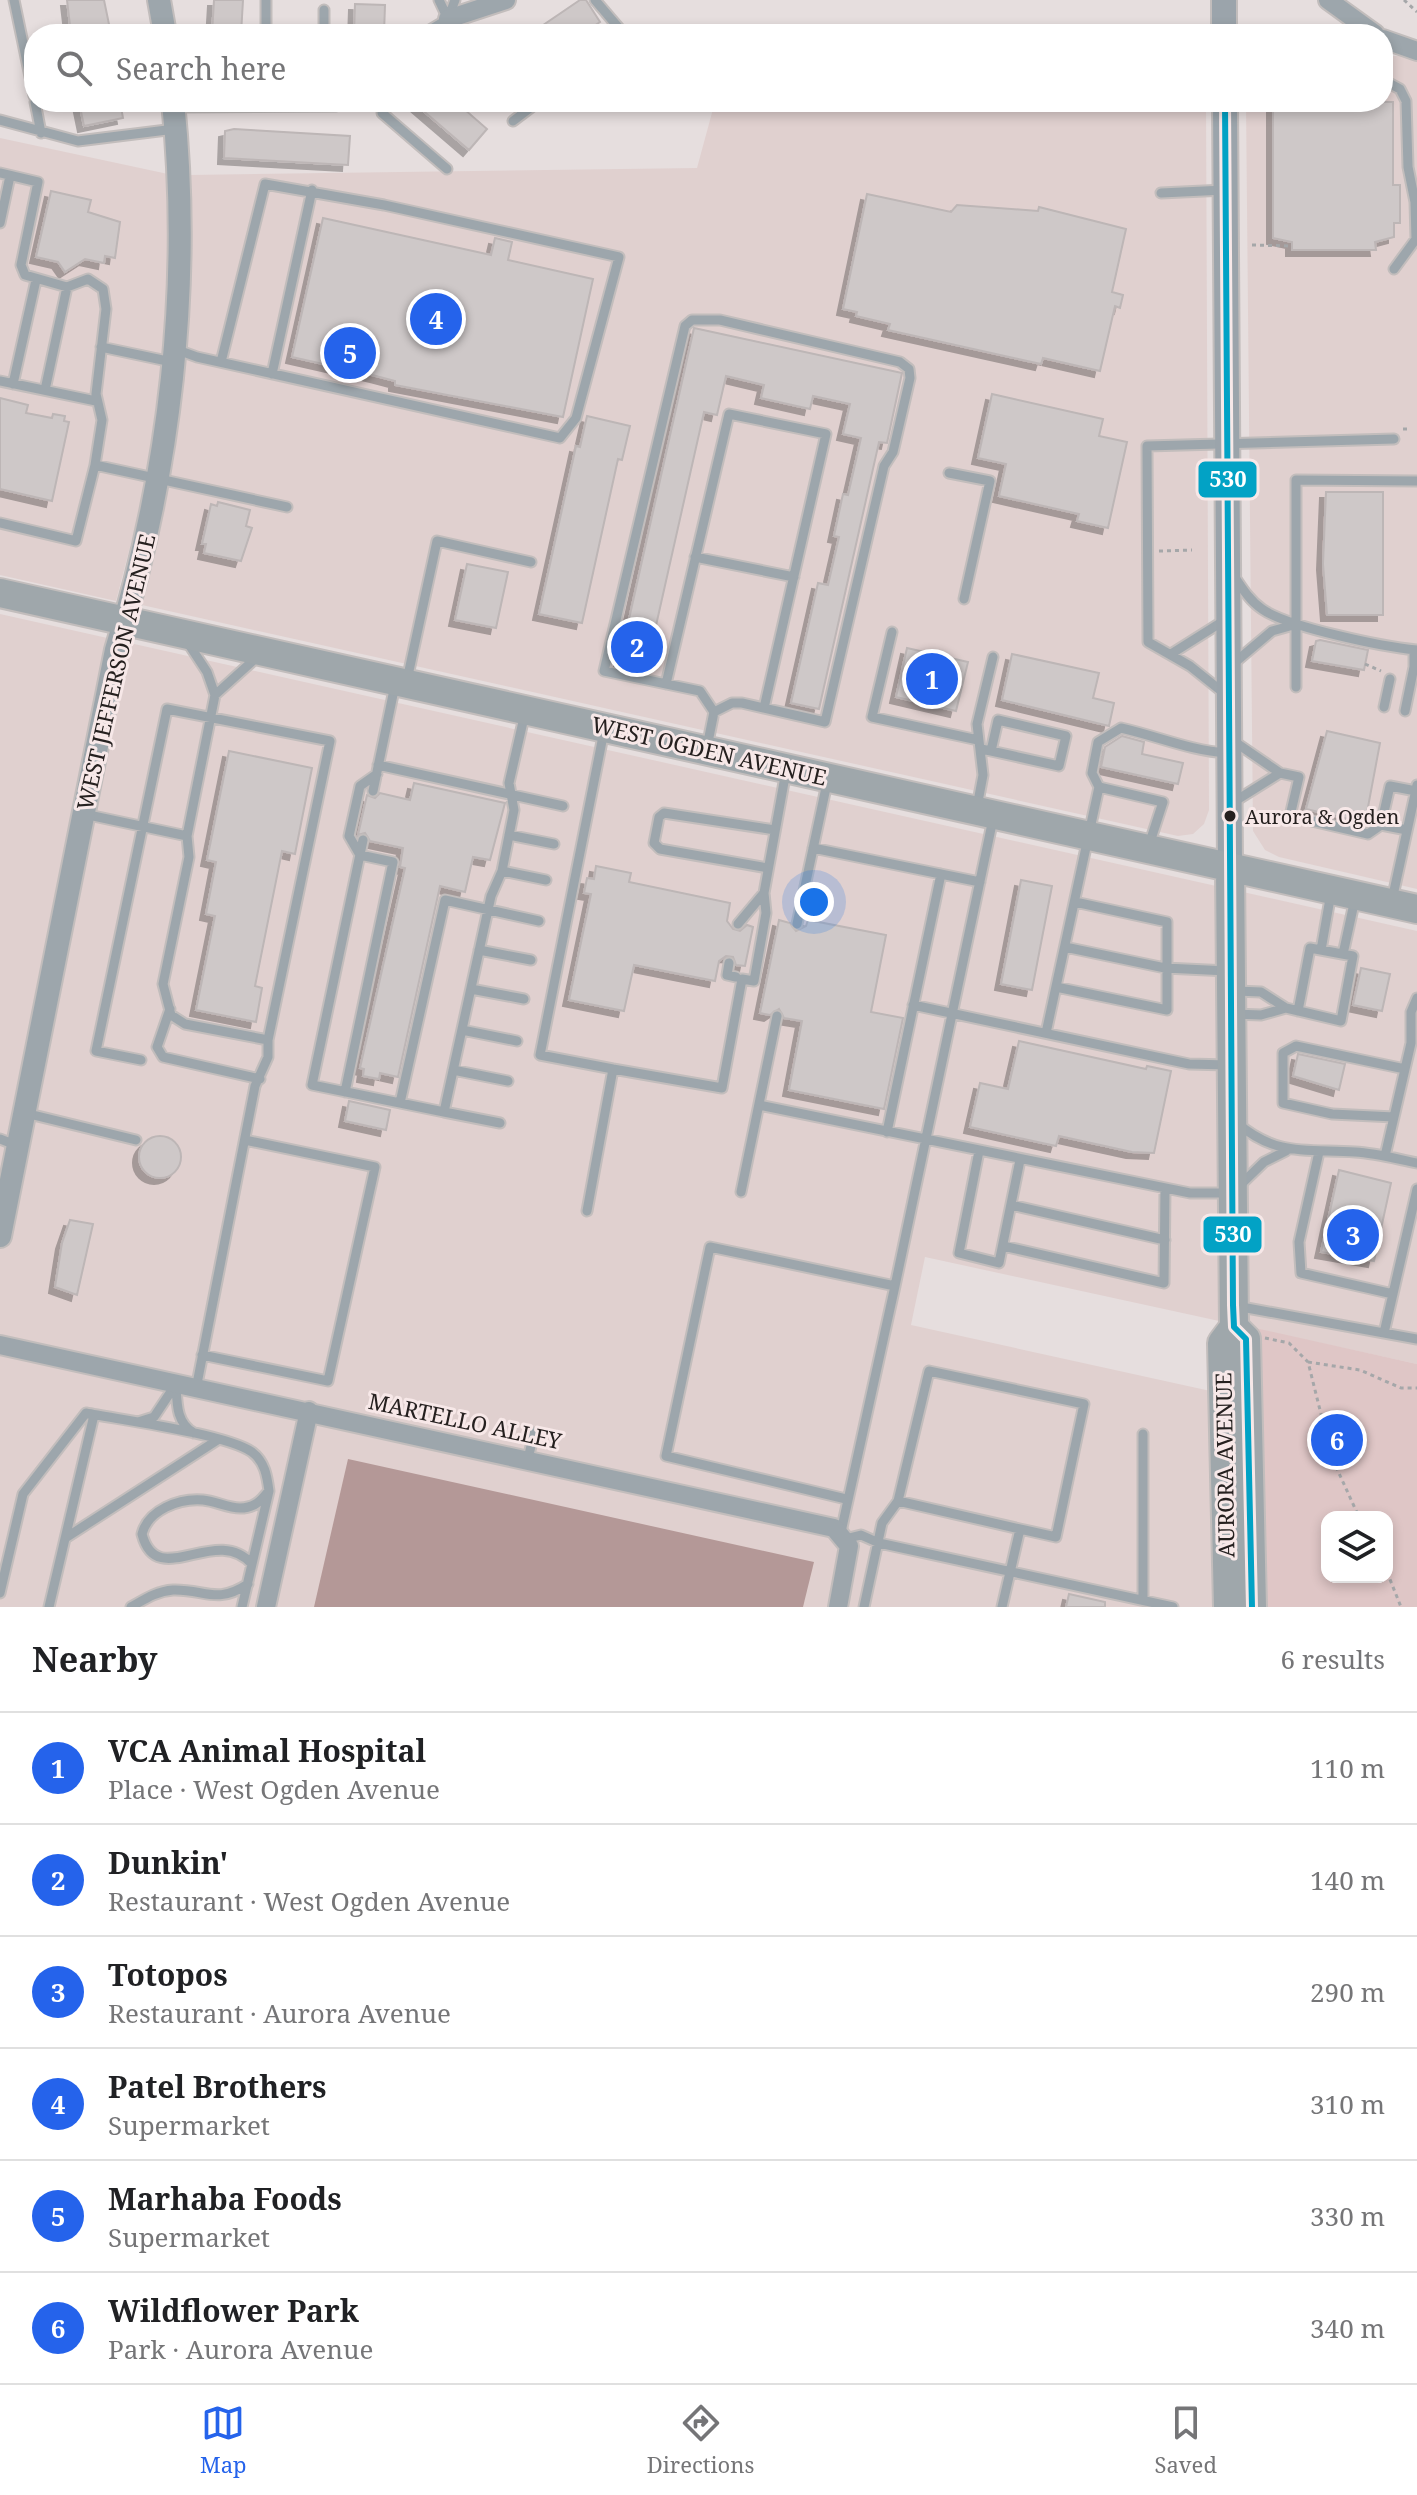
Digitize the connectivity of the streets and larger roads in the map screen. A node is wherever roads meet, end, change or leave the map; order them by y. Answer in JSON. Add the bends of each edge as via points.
{"nodes":[{"id":1,"x":159,"y":0,"type":"edge"},
{"id":2,"x":506,"y":0,"type":"edge"},
{"id":3,"x":1224,"y":0,"type":"edge"},
{"id":4,"x":1328,"y":0,"type":"edge"},
{"id":5,"x":448,"y":19,"type":"road end"},
{"id":6,"x":163,"y":24,"type":"edge"},
{"id":7,"x":1224,"y":24,"type":"edge"},
{"id":8,"x":1361,"y":24,"type":"edge"},
{"id":9,"x":1393,"y":42,"type":"edge"},
{"id":10,"x":1417,"y":51,"type":"edge"},
{"id":11,"x":1225,"y":112,"type":"edge"},
{"id":12,"x":174,"y":113,"type":"edge"},
{"id":13,"x":0,"y":593,"type":"edge"},
{"id":14,"x":125,"y":620,"type":"junction"},
{"id":15,"x":1230,"y":867,"type":"junction"},
{"id":16,"x":1404,"y":906,"type":"edge"},
{"id":17,"x":6,"y":1143,"type":"edge"},
{"id":18,"x":0,"y":1236,"type":"edge"},
{"id":19,"x":1233,"y":1316,"type":"junction"},
{"id":20,"x":0,"y":1345,"type":"edge"},
{"id":21,"x":309,"y":1411,"type":"junction"},
{"id":22,"x":266,"y":1607,"type":"edge"},
{"id":23,"x":838,"y":1607,"type":"edge"},
{"id":24,"x":1228,"y":1607,"type":"edge"},
{"id":25,"x":1252,"y":1607,"type":"edge"}],
"edges":[{"from":1,"to":6,"type":"street"},
{"from":2,"to":5,"type":"street"},
{"from":3,"to":7,"type":"main road"},
{"from":4,"to":8,"type":"street"},
{"from":9,"to":10,"type":"street"},
{"from":11,"to":15,"type":"main road","name":"AURORA AVENUE"},
{"from":12,"to":14,"type":"street","name":"WEST JEFFERSON AVENUE","via":[[180,239],[174,356],[159,476]]},
{"from":13,"to":14,"type":"main road","name":"WEST OGDEN AVENUE"},
{"from":14,"to":15,"type":"main road","name":"WEST OGDEN AVENUE"},
{"from":14,"to":17,"type":"street","name":"WEST JEFFERSON AVENUE","via":[[25,1113]]},
{"from":15,"to":16,"type":"main road","name":"WEST OGDEN AVENUE"},
{"from":15,"to":19,"type":"main road","name":"AURORA AVENUE"},
{"from":17,"to":18,"type":"street","name":"WEST JEFFERSON AVENUE"},
{"from":19,"to":24,"type":"main road","name":"AURORA AVENUE","via":[[1222,1343]]},
{"from":19,"to":25,"type":"main road","name":"AURORA AVENUE","via":[[1246,1339]]},
{"from":20,"to":21,"type":"street","name":"MARTELLO ALLEY"},
{"from":21,"to":22,"type":"street"},
{"from":21,"to":23,"type":"street","name":"MARTELLO ALLEY","via":[[834,1528],[843,1536],[848,1555]]}]}
